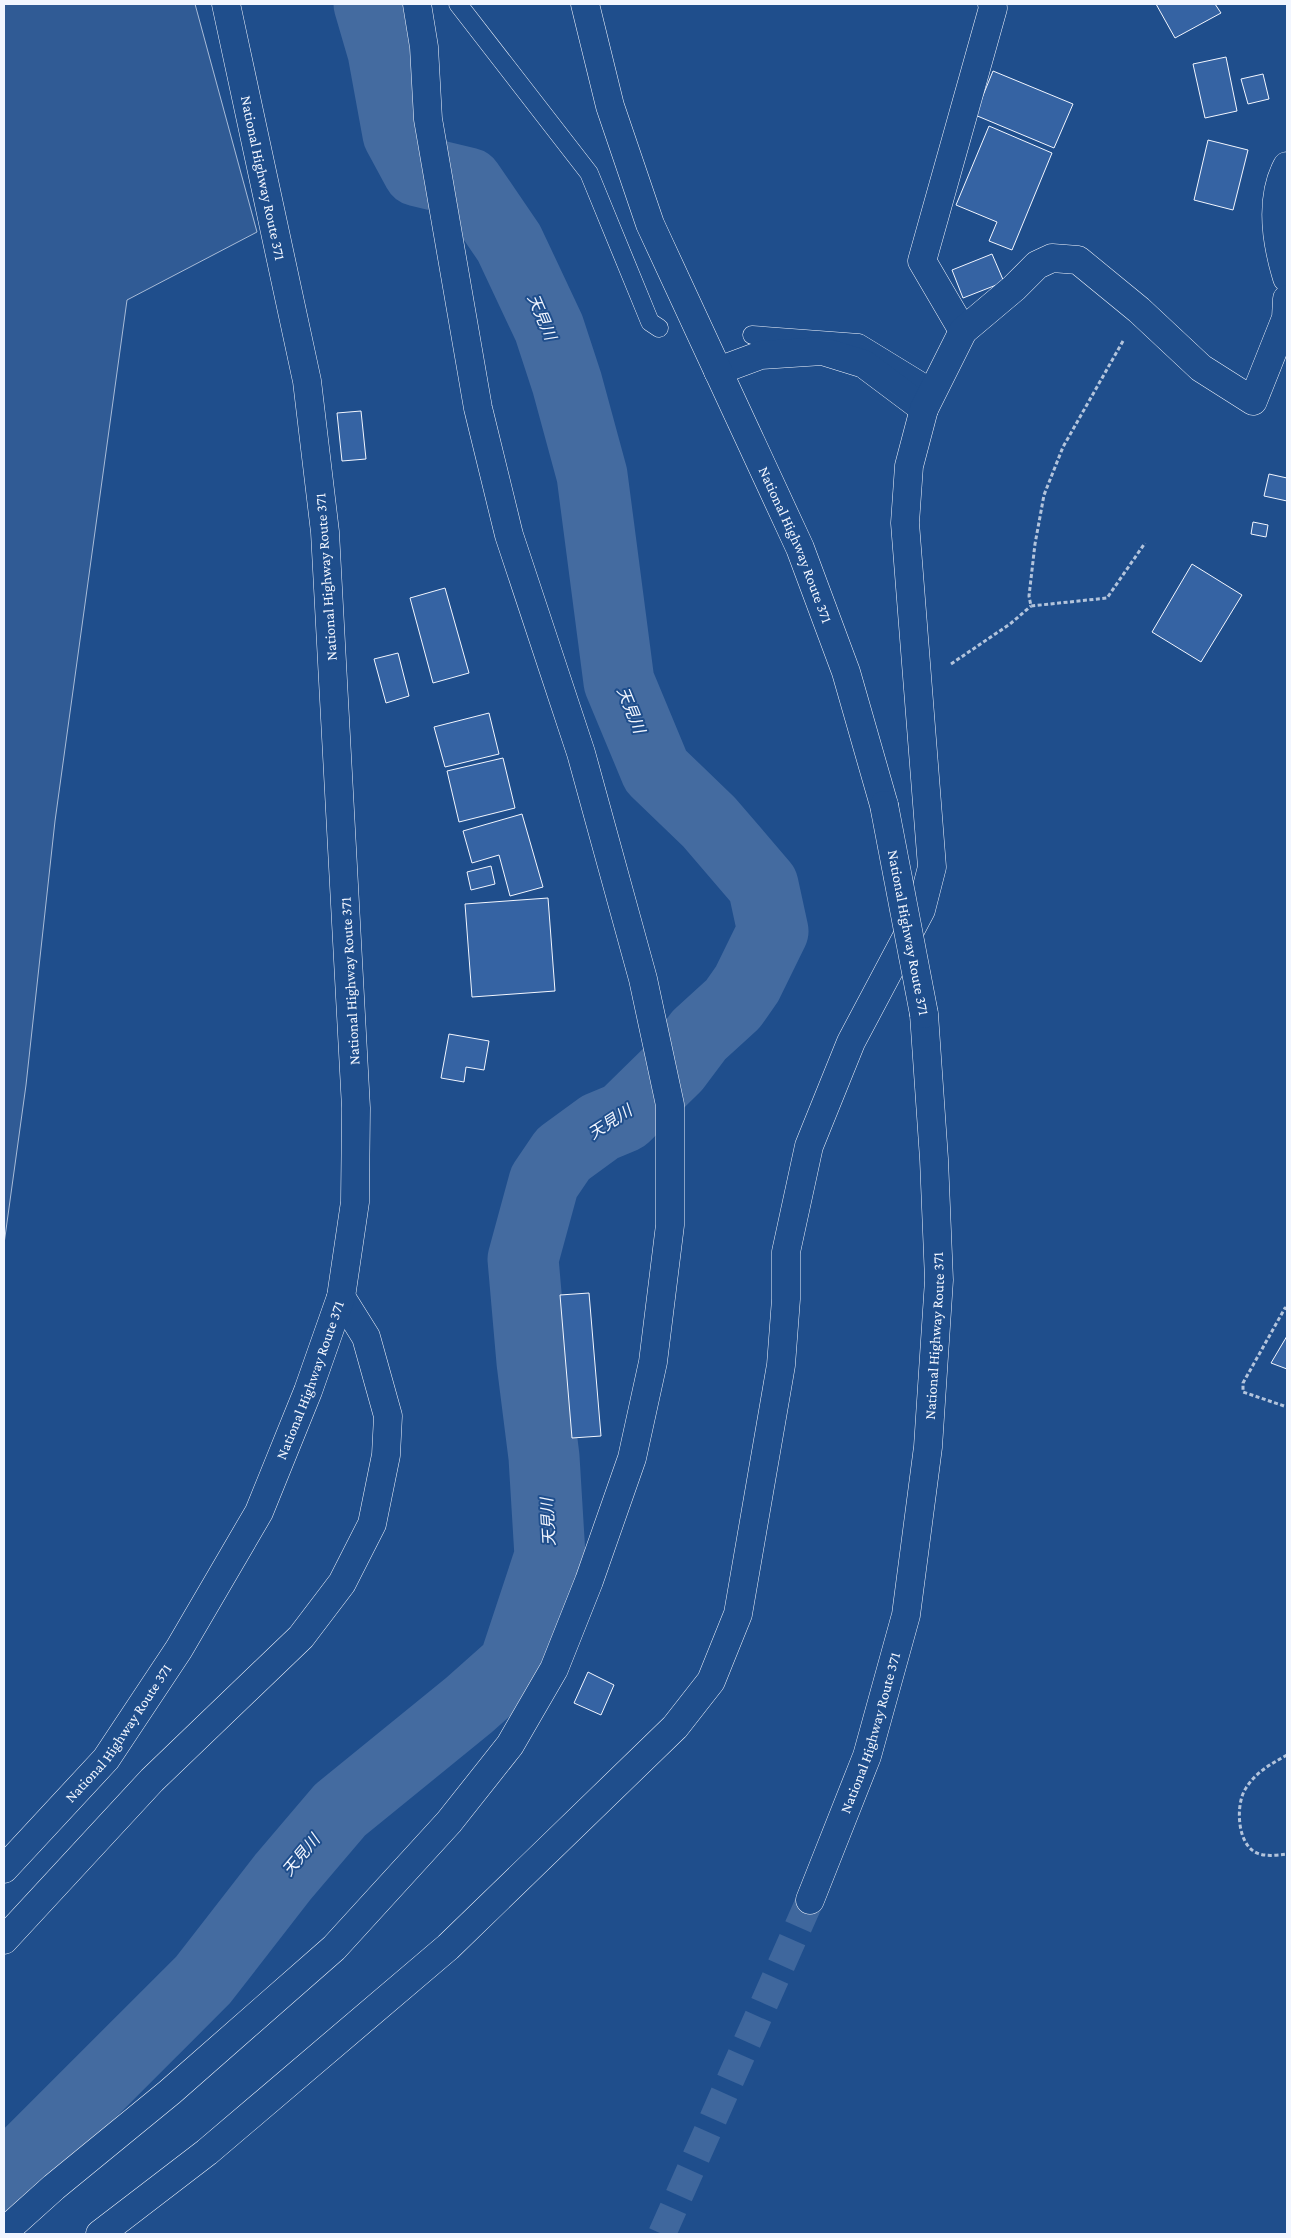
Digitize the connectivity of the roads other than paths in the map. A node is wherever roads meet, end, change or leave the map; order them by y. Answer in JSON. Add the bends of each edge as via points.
{"nodes":[{"id":1,"x":226,"y":4,"type":"edge"},
{"id":2,"x":417,"y":4,"type":"edge"},
{"id":3,"x":458,"y":4,"type":"edge"},
{"id":4,"x":585,"y":4,"type":"edge"},
{"id":5,"x":992,"y":4,"type":"edge"},
{"id":6,"x":1287,"y":166,"type":"edge"},
{"id":7,"x":1287,"y":278,"type":"edge"},
{"id":8,"x":1287,"y":299,"type":"edge"},
{"id":9,"x":658,"y":328,"type":"dead end"},
{"id":10,"x":963,"y":331,"type":"junction"},
{"id":11,"x":752,"y":335,"type":"dead end"},
{"id":12,"x":718,"y":371,"type":"junction"},
{"id":13,"x":929,"y":399,"type":"junction"},
{"id":14,"x":341,"y":1297,"type":"junction"},
{"id":15,"x":4,"y":1869,"type":"edge"},
{"id":16,"x":810,"y":1900,"type":"tunnel mouth"},
{"id":17,"x":4,"y":1940,"type":"edge"},
{"id":18,"x":4,"y":2232,"type":"edge"},
{"id":19,"x":100,"y":2234,"type":"edge"}],
"edges":[{"from":1,"to":14,"type":"main road","name":"National Highway Route 371","via":[[307,382],[325,532],[356,1108],[355,1202]]},
{"from":2,"to":18,"type":"main road","via":[[424,47],[428,119],[478,408],[510,535],[581,753],[643,979],[670,1105],[670,1224],[653,1362],[632,1458],[589,1581],[554,1669],[510,1745],[449,1822],[334,1948]]},
{"from":3,"to":9,"type":"lane","via":[[589,173],[650,322]]},
{"from":4,"to":12,"type":"main road","name":"National Highway Route 371","via":[[610,106],[650,224]]},
{"from":5,"to":10,"type":"main road","via":[[922,261]]},
{"from":6,"to":7,"type":"main road","via":[[1275,216],[1280,256]]},
{"from":8,"to":10,"type":"main road","via":[[1286,318],[1252,401],[1201,368],[1139,310],[1078,260],[1052,258],[1037,265]]},
{"from":10,"to":13,"type":"main road"},
{"from":11,"to":13,"type":"lane","via":[[859,343]]},
{"from":12,"to":13,"type":"main road","via":[[761,355],[822,351],[864,364]]},
{"from":12,"to":16,"type":"main road","name":"National Highway Route 371","bridge":true,"via":[[800,548],[846,672],[884,804],[924,1014],[934,1160],[940,1280],[928,1447],[906,1615],[867,1756]]},
{"from":13,"to":19,"type":"main road","via":[[909,466],[905,523],[932,867],[921,910],[851,1042],[809,1146],[786,1252],[781,1365],[738,1614],[711,1681],[675,1727],[448,1946],[207,2152]]},
{"from":14,"to":15,"type":"main road","name":"National Highway Route 371","via":[[308,1391],[259,1512],[179,1649],[106,1759]]},
{"from":14,"to":17,"type":"main road","via":[[366,1336],[388,1416],[386,1455],[372,1524],[342,1583],[300,1637],[152,1780]]}]}
